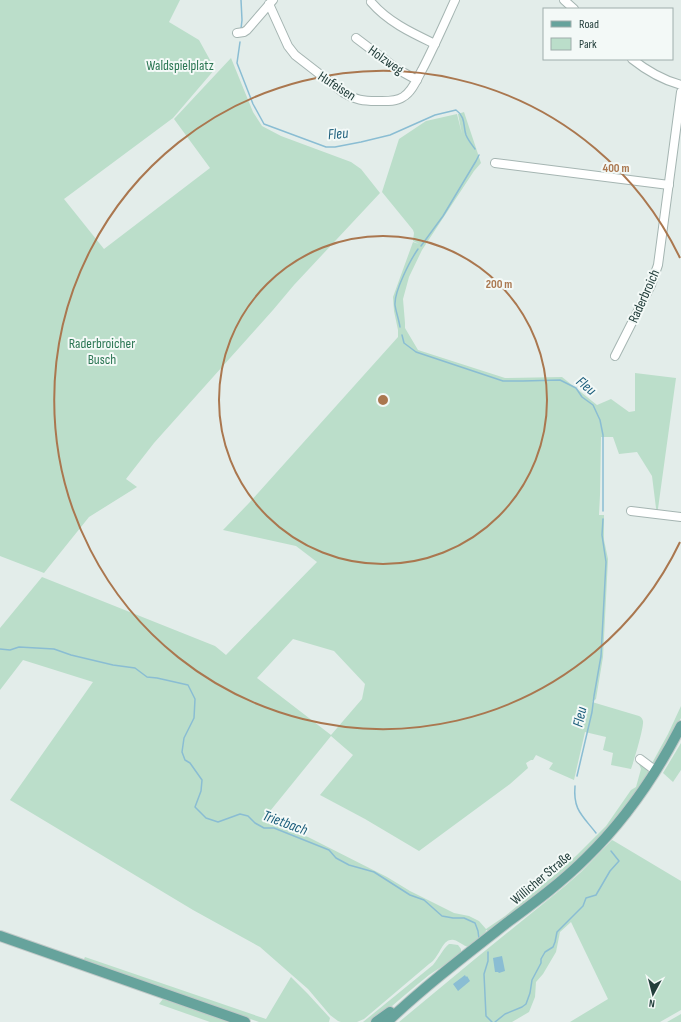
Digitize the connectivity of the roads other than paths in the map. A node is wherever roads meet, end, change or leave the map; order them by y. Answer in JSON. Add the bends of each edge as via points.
{"nodes":[{"id":1,"x":455,"y":0,"type":"edge"},
{"id":2,"x":564,"y":0,"type":"edge"},
{"id":3,"x":271,"y":2,"type":"edge"},
{"id":4,"x":371,"y":2,"type":"dead end"},
{"id":5,"x":573,"y":8,"type":"edge"},
{"id":6,"x":236,"y":33,"type":"dead end"},
{"id":7,"x":356,"y":38,"type":"dead end"},
{"id":8,"x":436,"y":44,"type":"junction"},
{"id":9,"x":633,"y":60,"type":"edge"},
{"id":10,"x":417,"y":80,"type":"junction"},
{"id":11,"x":681,"y":85,"type":"edge"},
{"id":12,"x":681,"y":92,"type":"edge"},
{"id":13,"x":495,"y":163,"type":"dead end"},
{"id":14,"x":669,"y":185,"type":"junction"},
{"id":15,"x":615,"y":356,"type":"dead end"},
{"id":16,"x":631,"y":511,"type":"dead end"},
{"id":17,"x":681,"y":517,"type":"edge"},
{"id":18,"x":681,"y":726,"type":"edge"},
{"id":19,"x":640,"y":759,"type":"dead end"},
{"id":20,"x":656,"y":771,"type":"junction"},
{"id":21,"x":0,"y":936,"type":"edge"},
{"id":22,"x":405,"y":1005,"type":"junction"},
{"id":23,"x":245,"y":1022,"type":"edge"},
{"id":24,"x":376,"y":1022,"type":"edge"},
{"id":25,"x":386,"y":1022,"type":"edge"}],
"edges":[{"from":1,"to":8,"type":"street","name":"Hufeisen"},
{"from":2,"to":5,"type":"street"},
{"from":3,"to":6,"type":"street","via":[[247,30]]},
{"from":3,"to":10,"type":"street","name":"Hufeisen","via":[[288,46],[295,55],[351,98],[364,101],[392,101],[408,94]]},
{"from":4,"to":8,"type":"street","via":[[405,29]]},
{"from":7,"to":10,"type":"street","name":"Holzweg","via":[[397,69]]},
{"from":8,"to":10,"type":"street","name":"Hufeisen"},
{"from":9,"to":11,"type":"street","via":[[654,74]]},
{"from":12,"to":14,"type":"street","name":"Raderbroich"},
{"from":13,"to":14,"type":"street"},
{"from":14,"to":15,"type":"street","name":"Raderbroich","via":[[656,272]]},
{"from":16,"to":17,"type":"street"},
{"from":18,"to":20,"type":"main road","name":"Willicher Straße"},
{"from":19,"to":20,"type":"street"},
{"from":20,"to":22,"type":"main road","name":"Willicher Straße","via":[[618,824],[573,870]]},
{"from":21,"to":23,"type":"main road"},
{"from":22,"to":24,"type":"main road","via":[[392,1010]]},
{"from":22,"to":25,"type":"main road","name":"Willicher Straße"}]}
